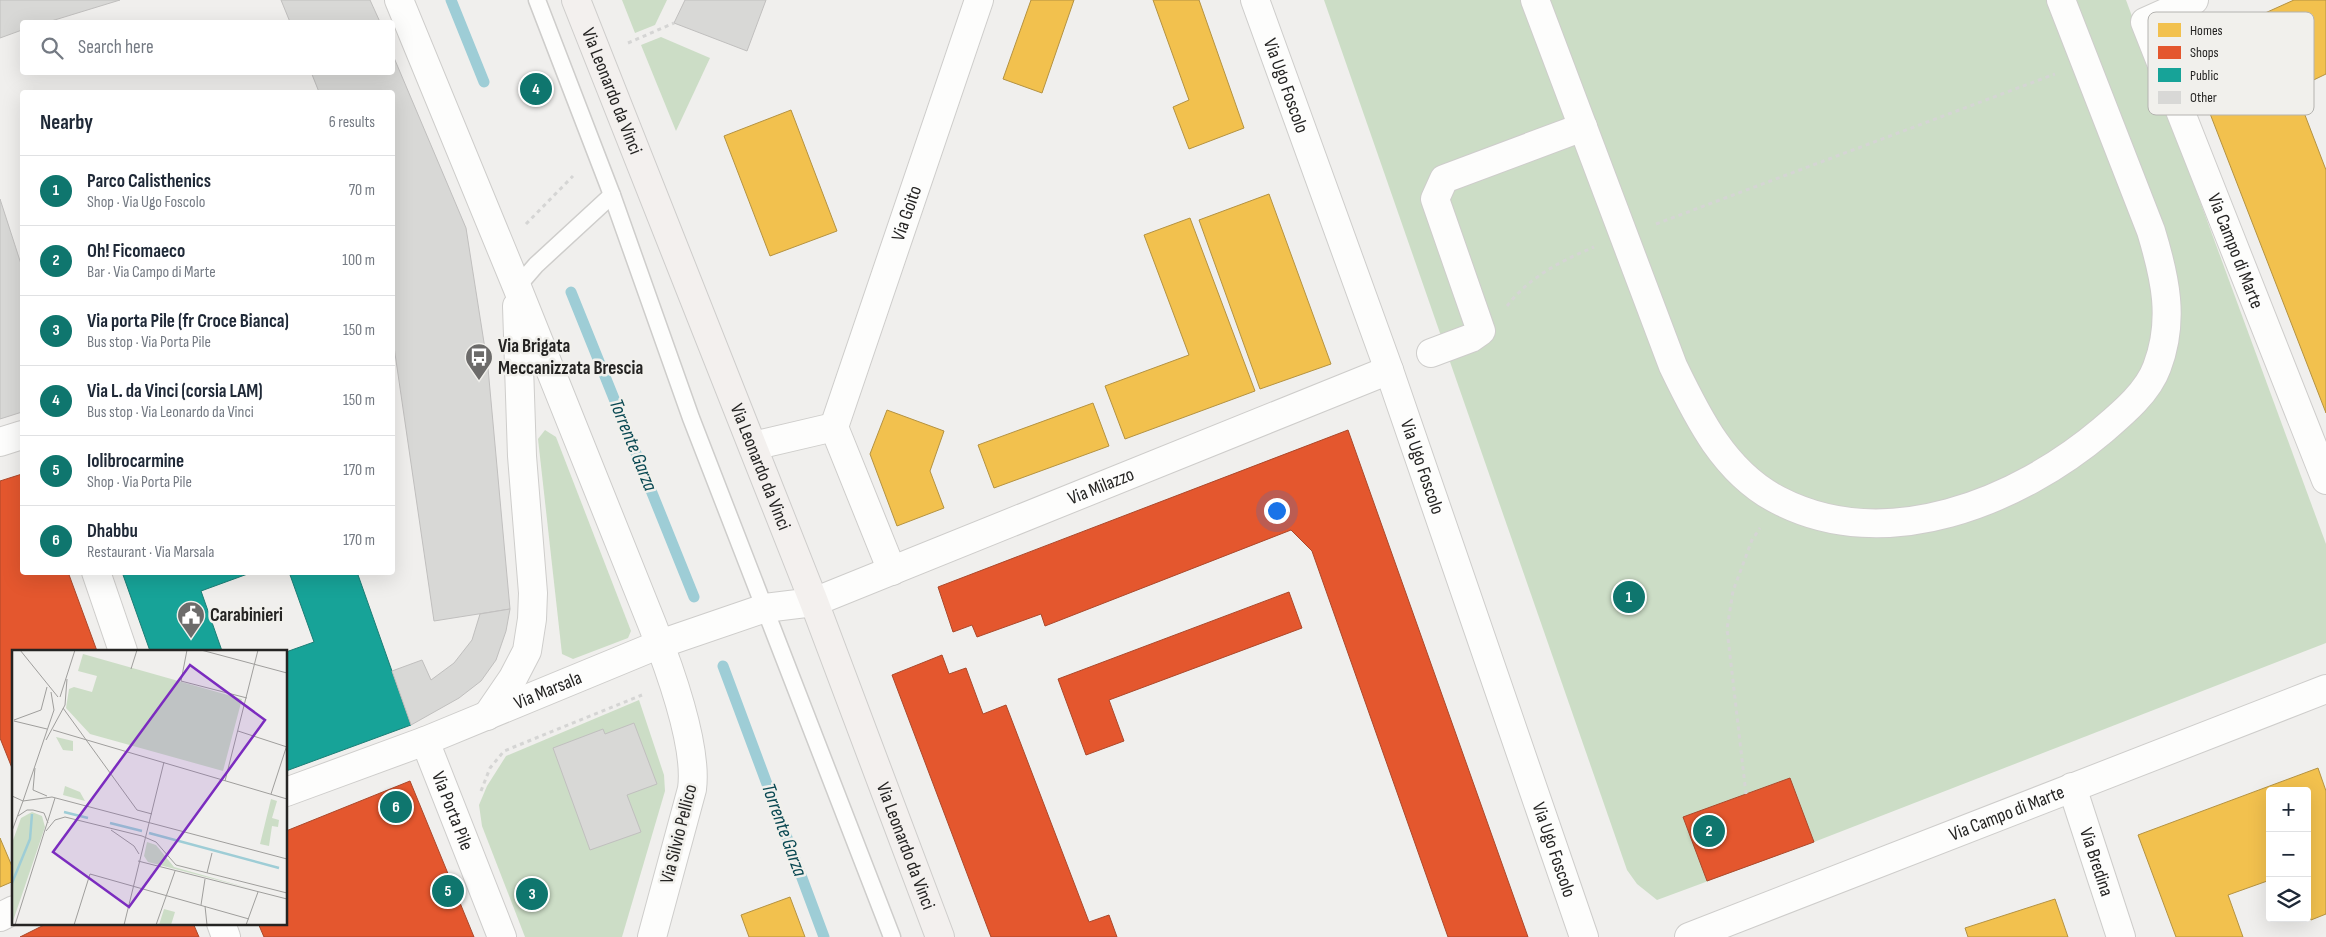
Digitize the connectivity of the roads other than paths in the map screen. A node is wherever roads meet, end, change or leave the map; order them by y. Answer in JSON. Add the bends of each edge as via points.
{"nodes":[{"id":1,"x":398,"y":0,"type":"edge"},
{"id":2,"x":537,"y":0,"type":"edge"},
{"id":3,"x":576,"y":0,"type":"edge"},
{"id":4,"x":979,"y":0,"type":"edge"},
{"id":5,"x":1255,"y":0,"type":"edge"},
{"id":6,"x":1535,"y":0,"type":"edge"},
{"id":7,"x":2061,"y":0,"type":"edge"},
{"id":8,"x":2194,"y":0,"type":"edge"},
{"id":9,"x":2167,"y":12,"type":"edge"},
{"id":10,"x":2182,"y":115,"type":"edge"},
{"id":11,"x":1583,"y":127,"type":"junction"},
{"id":12,"x":612,"y":195,"type":"junction"},
{"id":13,"x":517,"y":287,"type":"junction"},
{"id":14,"x":1431,"y":353,"type":"dead end"},
{"id":15,"x":1388,"y":370,"type":"junction"},
{"id":16,"x":834,"y":427,"type":"junction"},
{"id":17,"x":20,"y":436,"type":"edge"},
{"id":18,"x":0,"y":442,"type":"edge"},
{"id":19,"x":753,"y":446,"type":"junction"},
{"id":20,"x":2326,"y":480,"type":"edge"},
{"id":21,"x":892,"y":571,"type":"junction"},
{"id":22,"x":97,"y":575,"type":"edge"},
{"id":23,"x":814,"y":602,"type":"junction"},
{"id":24,"x":765,"y":608,"type":"junction"},
{"id":25,"x":660,"y":644,"type":"junction"},
{"id":26,"x":123,"y":650,"type":"edge"},
{"id":27,"x":2326,"y":689,"type":"edge"},
{"id":28,"x":487,"y":716,"type":"junction"},
{"id":29,"x":425,"y":741,"type":"junction"},
{"id":30,"x":2072,"y":787,"type":"junction"},
{"id":31,"x":288,"y":791,"type":"edge"},
{"id":32,"x":12,"y":911,"type":"edge"},
{"id":33,"x":0,"y":917,"type":"edge"},
{"id":34,"x":221,"y":924,"type":"edge"},
{"id":35,"x":226,"y":937,"type":"edge"},
{"id":36,"x":502,"y":937,"type":"edge"},
{"id":37,"x":652,"y":937,"type":"edge"},
{"id":38,"x":892,"y":937,"type":"edge"},
{"id":39,"x":940,"y":937,"type":"edge"},
{"id":40,"x":1584,"y":937,"type":"edge"},
{"id":41,"x":1689,"y":937,"type":"edge"},
{"id":42,"x":2122,"y":937,"type":"edge"}],
"edges":[{"from":1,"to":13,"type":"street"},
{"from":2,"to":12,"type":"lane"},
{"from":3,"to":19,"type":"main road","name":"Via Leonardo da Vinci"},
{"from":4,"to":16,"type":"street","name":"Via Goito"},
{"from":5,"to":15,"type":"street","name":"Via Ugo Foscolo"},
{"from":6,"to":11,"type":"street"},
{"from":7,"to":11,"type":"street","via":[[2163,268],[2168,302],[2167,337],[2156,369],[2120,416],[2066,459],[2033,480],[1962,510],[1926,518],[1850,522],[1812,514],[1778,500],[1742,476],[1714,443],[1673,366]]},
{"from":8,"to":9,"type":"street","name":"Via Campo di Marte"},
{"from":10,"to":20,"type":"street","name":"Via Campo di Marte"},
{"from":11,"to":14,"type":"street","via":[[1444,179],[1435,199],[1481,331]]},
{"from":12,"to":13,"type":"lane","via":[[536,265]]},
{"from":12,"to":24,"type":"lane","via":[[691,418]]},
{"from":13,"to":25,"type":"street"},
{"from":13,"to":28,"type":"street","via":[[522,456],[533,593],[532,619],[527,651]]},
{"from":15,"to":21,"type":"street","name":"Via Milazzo"},
{"from":15,"to":40,"type":"street","name":"Via Ugo Foscolo"},
{"from":16,"to":19,"type":"street"},
{"from":16,"to":21,"type":"street"},
{"from":17,"to":18,"type":"street"},
{"from":19,"to":23,"type":"main road","name":"Via Leonardo da Vinci"},
{"from":21,"to":23,"type":"street","name":"Via Milazzo"},
{"from":22,"to":26,"type":"street"},
{"from":23,"to":24,"type":"street","name":"Via Marsala"},
{"from":23,"to":39,"type":"main road","name":"Via Leonardo da Vinci"},
{"from":24,"to":25,"type":"street","name":"Via Marsala"},
{"from":24,"to":38,"type":"lane"},
{"from":25,"to":28,"type":"street","name":"Via Marsala"},
{"from":25,"to":37,"type":"street","name":"Via Silvio Pellico","via":[[692,753],[694,772]]},
{"from":27,"to":30,"type":"street","name":"Via Campo di Marte"},
{"from":28,"to":29,"type":"street","name":"Via Marsala"},
{"from":29,"to":31,"type":"street","name":"Via Marsala"},
{"from":29,"to":36,"type":"street","name":"Via Porta Pile"},
{"from":30,"to":41,"type":"street","name":"Via Campo di Marte"},
{"from":30,"to":42,"type":"street","name":"Via Bredina"},
{"from":32,"to":33,"type":"street"},
{"from":34,"to":35,"type":"street"}]}
